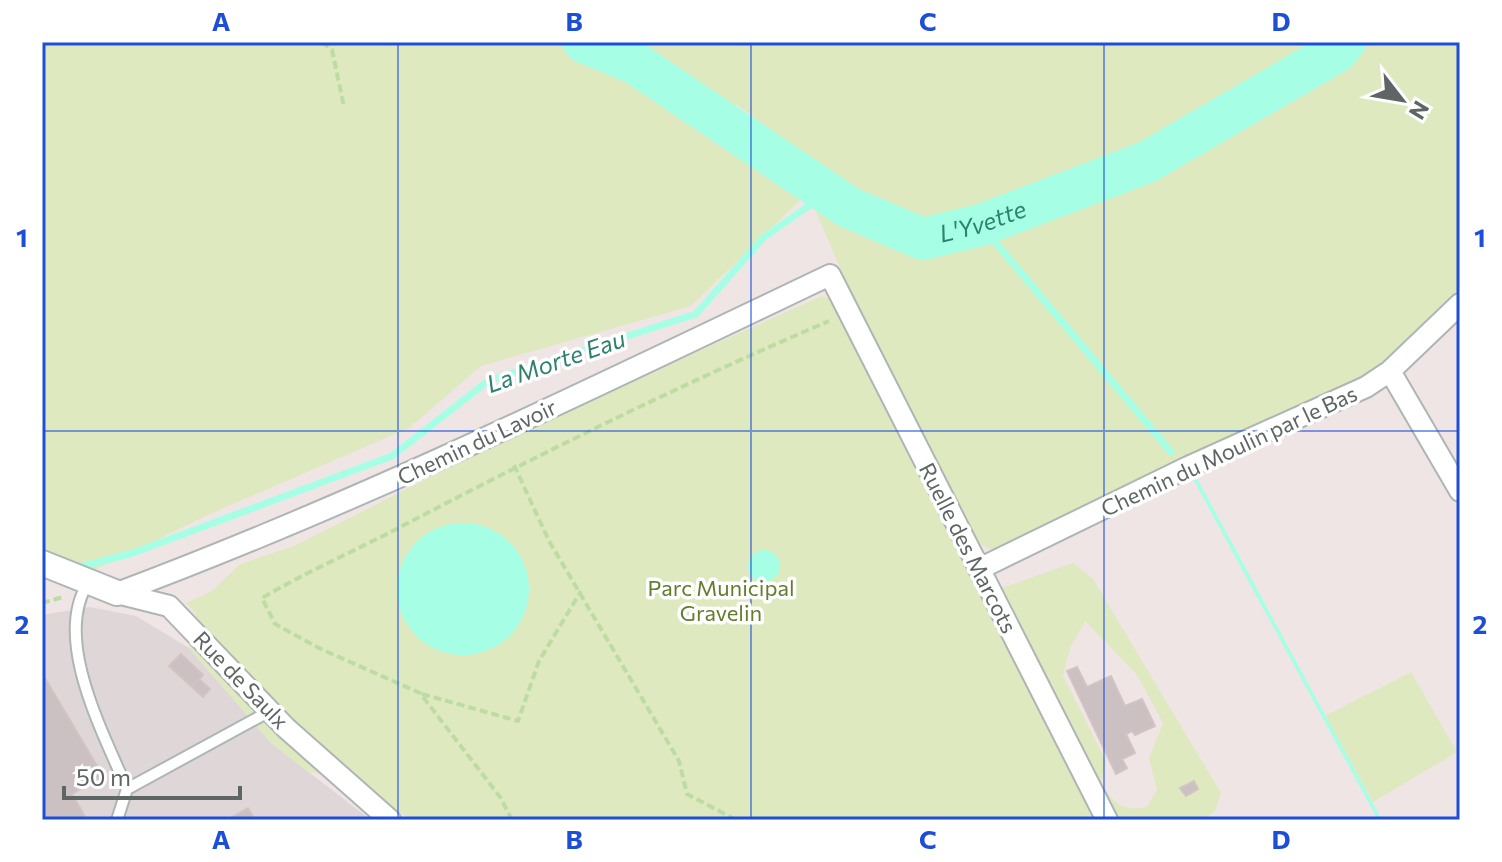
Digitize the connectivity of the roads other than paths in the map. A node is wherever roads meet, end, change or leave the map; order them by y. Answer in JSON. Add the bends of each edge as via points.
{"nodes":[{"id":1,"x":830,"y":275,"type":"joint"},
{"id":2,"x":1460,"y":304,"type":"edge"},
{"id":3,"x":1390,"y":371,"type":"junction"},
{"id":4,"x":1460,"y":491,"type":"edge"},
{"id":5,"x":43,"y":563,"type":"edge"},
{"id":6,"x":979,"y":569,"type":"junction"},
{"id":7,"x":85,"y":581,"type":"junction"},
{"id":8,"x":117,"y":593,"type":"junction"},
{"id":9,"x":270,"y":711,"type":"junction"},
{"id":10,"x":127,"y":789,"type":"junction"},
{"id":11,"x":117,"y":820,"type":"edge"},
{"id":12,"x":390,"y":820,"type":"edge"},
{"id":13,"x":1107,"y":820,"type":"edge"}],
"edges":[{"from":1,"to":6,"type":"street","name":"Ruelle des Marcots"},
{"from":1,"to":8,"type":"street","name":"Chemin du Lavoir","via":[[479,442],[255,541]]},
{"from":2,"to":3,"type":"street","name":"Chemin du Moulin par le Bas"},
{"from":3,"to":4,"type":"street"},
{"from":3,"to":6,"type":"street","name":"Chemin du Moulin par le Bas"},
{"from":5,"to":7,"type":"street"},
{"from":6,"to":13,"type":"street","name":"Ruelle des Marcots"},
{"from":7,"to":8,"type":"street"},
{"from":7,"to":10,"type":"lane","via":[[73,621],[80,664]]},
{"from":8,"to":9,"type":"street","name":"Rue de Saulx","via":[[169,606]]},
{"from":9,"to":10,"type":"lane"},
{"from":9,"to":12,"type":"street","name":"Rue de Saulx"},
{"from":10,"to":11,"type":"lane"}]}
